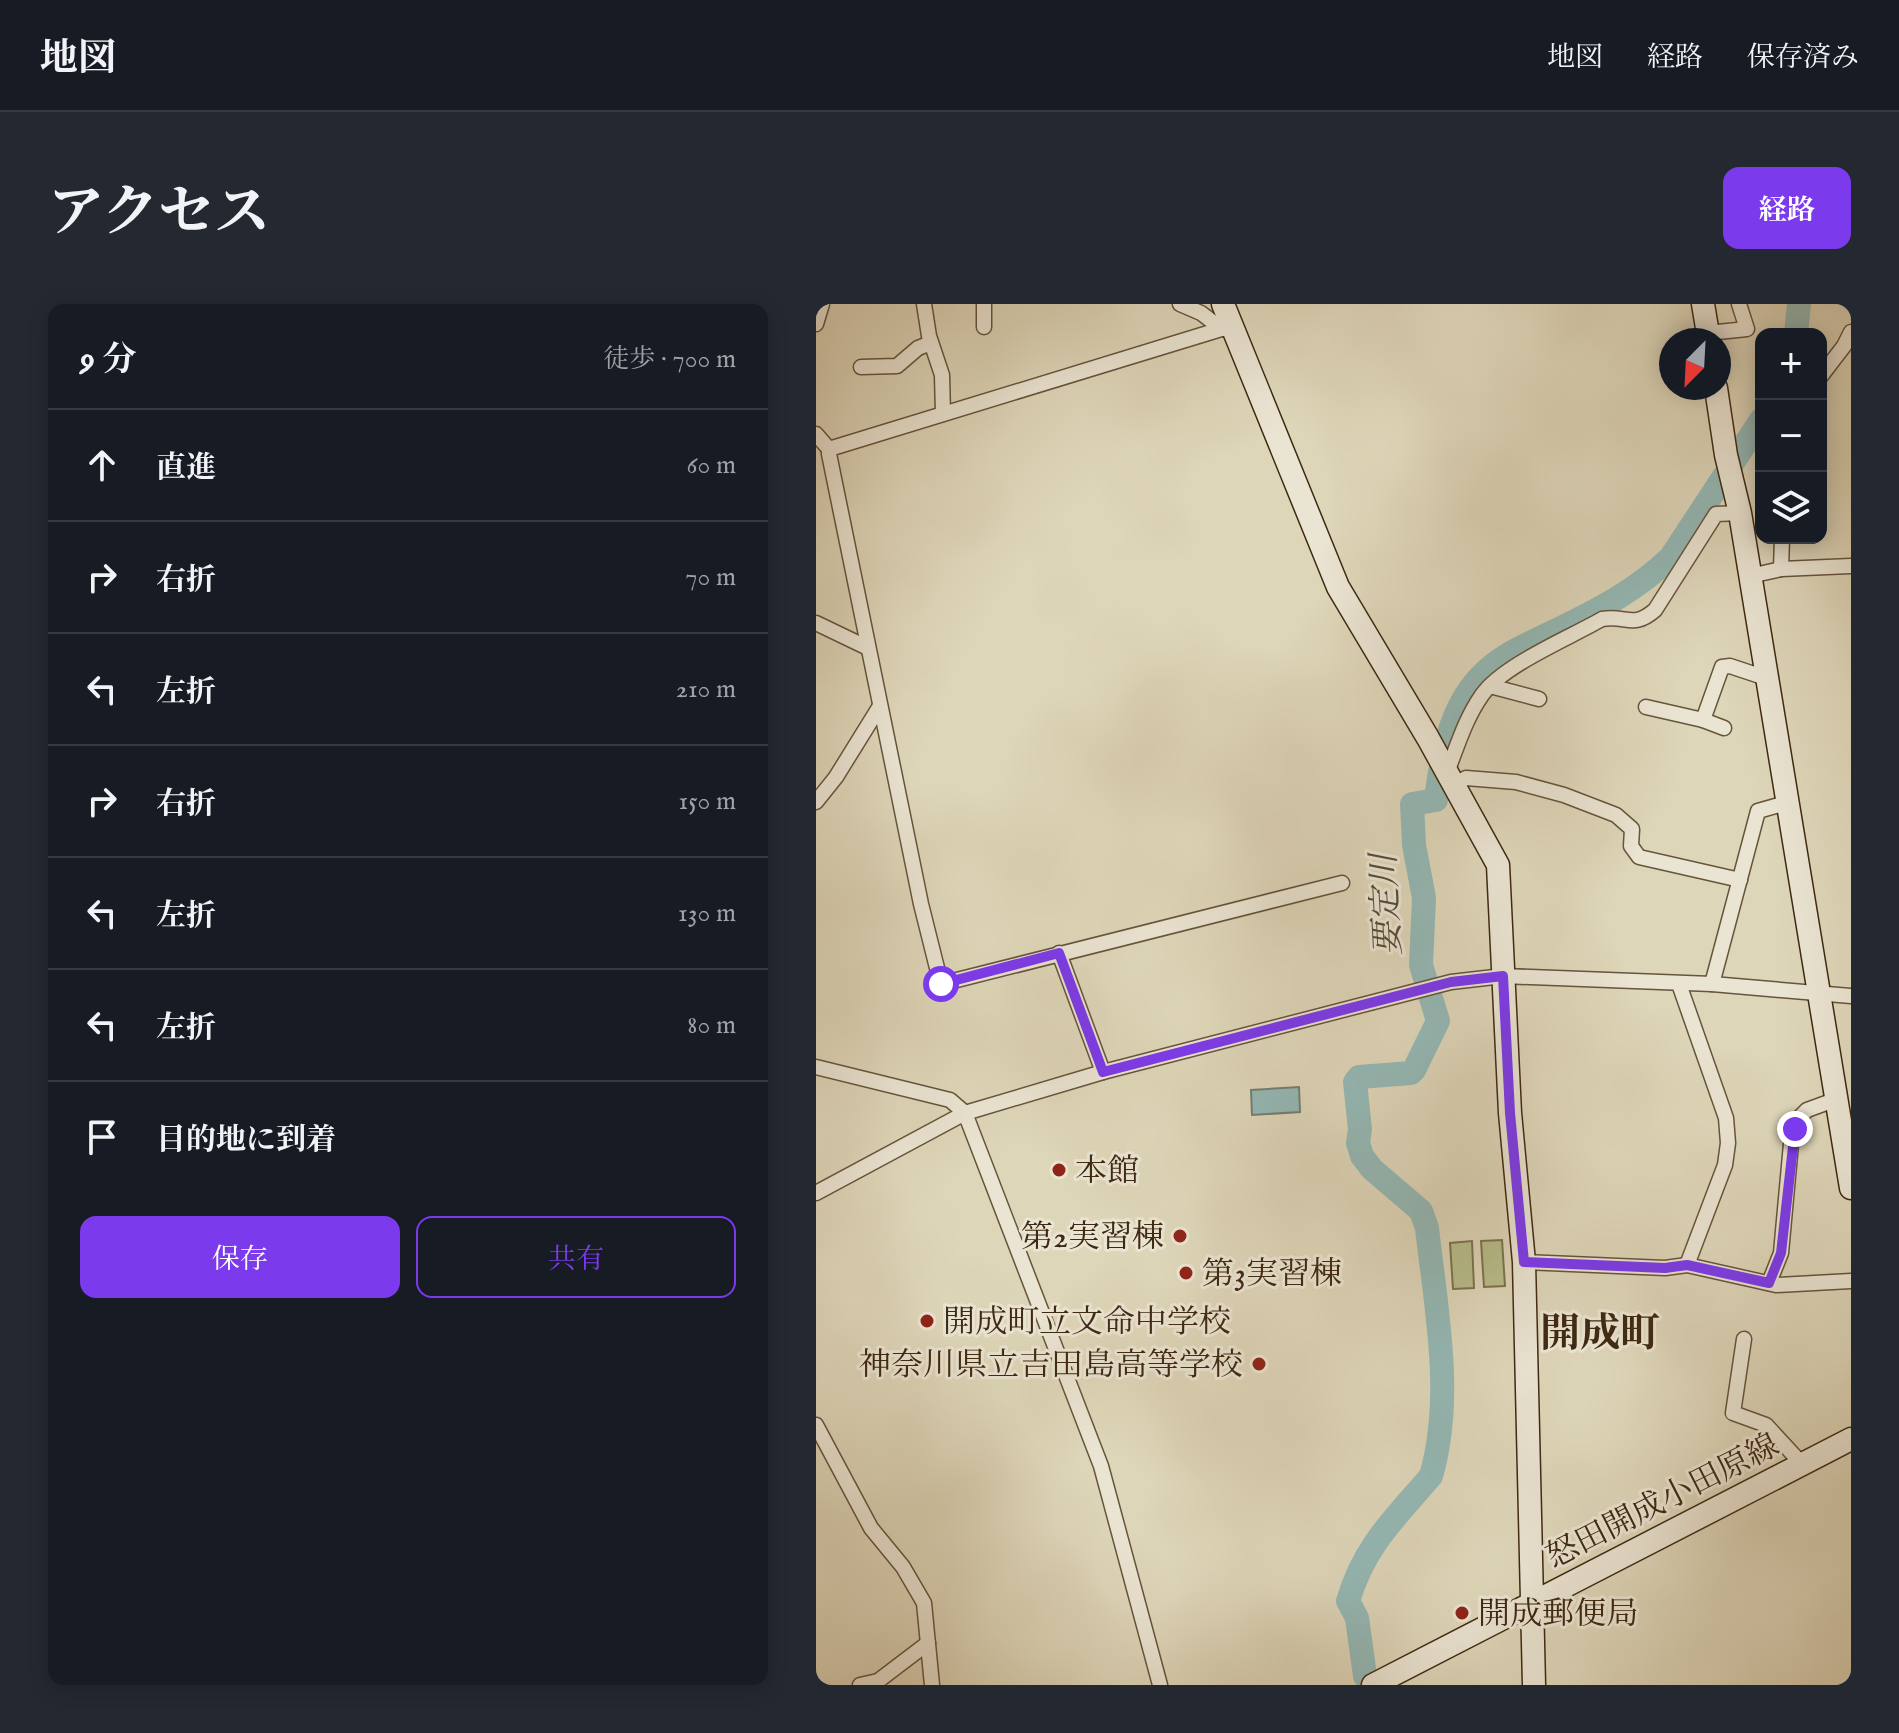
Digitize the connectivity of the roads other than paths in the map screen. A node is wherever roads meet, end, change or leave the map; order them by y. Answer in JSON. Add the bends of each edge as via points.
{"nodes":[{"id":1,"x":822,"y":304,"type":"edge"},
{"id":2,"x":924,"y":304,"type":"edge"},
{"id":3,"x":984,"y":304,"type":"edge"},
{"id":4,"x":1180,"y":304,"type":"edge"},
{"id":5,"x":1223,"y":304,"type":"edge"},
{"id":6,"x":1703,"y":304,"type":"edge"},
{"id":7,"x":1739,"y":304,"type":"edge"},
{"id":8,"x":817,"y":320,"type":"edge"},
{"id":9,"x":984,"y":327,"type":"dead end"},
{"id":10,"x":1227,"y":328,"type":"junction"},
{"id":11,"x":1707,"y":328,"type":"edge"},
{"id":12,"x":1731,"y":332,"type":"edge"},
{"id":13,"x":1849,"y":341,"type":"edge"},
{"id":14,"x":931,"y":343,"type":"junction"},
{"id":15,"x":861,"y":367,"type":"dead end"},
{"id":16,"x":1827,"y":368,"type":"edge"},
{"id":17,"x":1718,"y":400,"type":"edge"},
{"id":18,"x":943,"y":414,"type":"junction"},
{"id":19,"x":816,"y":434,"type":"edge"},
{"id":20,"x":829,"y":449,"type":"junction"},
{"id":21,"x":1740,"y":513,"type":"junction"},
{"id":22,"x":1782,"y":544,"type":"edge"},
{"id":23,"x":1851,"y":566,"type":"edge"},
{"id":24,"x":1781,"y":569,"type":"junction"},
{"id":25,"x":1750,"y":576,"type":"junction"},
{"id":26,"x":816,"y":623,"type":"edge"},
{"id":27,"x":868,"y":648,"type":"junction"},
{"id":28,"x":1766,"y":678,"type":"junction"},
{"id":29,"x":1490,"y":686,"type":"junction"},
{"id":30,"x":1539,"y":699,"type":"dead end"},
{"id":31,"x":880,"y":706,"type":"junction"},
{"id":32,"x":1646,"y":707,"type":"dead end"},
{"id":33,"x":1703,"y":720,"type":"junction"},
{"id":34,"x":1724,"y":728,"type":"dead end"},
{"id":35,"x":1450,"y":780,"type":"junction"},
{"id":36,"x":816,"y":802,"type":"edge"},
{"id":37,"x":1786,"y":803,"type":"junction"},
{"id":38,"x":1740,"y":880,"type":"junction"},
{"id":39,"x":1342,"y":883,"type":"dead end"},
{"id":40,"x":1059,"y":953,"type":"junction"},
{"id":41,"x":1503,"y":976,"type":"junction"},
{"id":42,"x":1679,"y":984,"type":"junction"},
{"id":43,"x":1712,"y":984,"type":"junction"},
{"id":44,"x":1817,"y":991,"type":"junction"},
{"id":45,"x":1851,"y":996,"type":"edge"},
{"id":46,"x":816,"y":1067,"type":"edge"},
{"id":47,"x":1103,"y":1072,"type":"junction"},
{"id":48,"x":1837,"y":1099,"type":"junction"},
{"id":49,"x":965,"y":1113,"type":"junction"},
{"id":50,"x":1851,"y":1188,"type":"edge"},
{"id":51,"x":816,"y":1193,"type":"edge"},
{"id":52,"x":1524,"y":1262,"type":"junction"},
{"id":53,"x":1687,"y":1265,"type":"junction"},
{"id":54,"x":1851,"y":1281,"type":"edge"},
{"id":55,"x":1769,"y":1283,"type":"junction"},
{"id":56,"x":1744,"y":1339,"type":"dead end"},
{"id":57,"x":816,"y":1425,"type":"edge"},
{"id":58,"x":1851,"y":1439,"type":"edge"},
{"id":59,"x":1802,"y":1464,"type":"junction"},
{"id":60,"x":1533,"y":1603,"type":"junction"},
{"id":61,"x":928,"y":1643,"type":"junction"},
{"id":62,"x":860,"y":1685,"type":"edge"},
{"id":63,"x":932,"y":1685,"type":"edge"},
{"id":64,"x":1160,"y":1685,"type":"edge"},
{"id":65,"x":1373,"y":1685,"type":"edge"},
{"id":66,"x":1534,"y":1685,"type":"edge"}],
"edges":[{"from":1,"to":8,"type":"street"},
{"from":2,"to":14,"type":"street"},
{"from":3,"to":9,"type":"street"},
{"from":4,"to":10,"type":"street"},
{"from":5,"to":10,"type":"main road"},
{"from":6,"to":11,"type":"main road"},
{"from":7,"to":12,"type":"street","via":[[1747,329]]},
{"from":10,"to":18,"type":"street"},
{"from":10,"to":35,"type":"main road","via":[[1338,587]]},
{"from":13,"to":16,"type":"street"},
{"from":14,"to":15,"type":"street","via":[[897,366]]},
{"from":14,"to":18,"type":"street","via":[[942,375]]},
{"from":17,"to":21,"type":"main road"},
{"from":18,"to":20,"type":"street"},
{"from":19,"to":20,"type":"street"},
{"from":20,"to":27,"type":"street"},
{"from":21,"to":25,"type":"main road"},
{"from":21,"to":29,"type":"street","via":[[1716,514],[1644,620],[1602,619]]},
{"from":22,"to":24,"type":"street"},
{"from":23,"to":24,"type":"street"},
{"from":24,"to":25,"type":"street"},
{"from":25,"to":28,"type":"main road"},
{"from":26,"to":27,"type":"street"},
{"from":27,"to":31,"type":"street"},
{"from":28,"to":33,"type":"street","via":[[1722,667]]},
{"from":28,"to":37,"type":"main road"},
{"from":29,"to":30,"type":"street"},
{"from":29,"to":35,"type":"street","via":[[1466,723]]},
{"from":31,"to":36,"type":"street"},
{"from":31,"to":40,"type":"street","via":[[941,984]]},
{"from":32,"to":33,"type":"street"},
{"from":33,"to":34,"type":"street"},
{"from":35,"to":38,"type":"street","via":[[1516,782],[1564,795],[1616,815],[1632,829],[1631,846],[1639,857]]},
{"from":35,"to":41,"type":"main road","via":[[1498,865]]},
{"from":37,"to":38,"type":"street","via":[[1758,811]]},
{"from":37,"to":44,"type":"main road"},
{"from":38,"to":43,"type":"street"},
{"from":39,"to":40,"type":"street"},
{"from":40,"to":47,"type":"street"},
{"from":41,"to":42,"type":"street"},
{"from":41,"to":47,"type":"street","via":[[1427,988]]},
{"from":41,"to":52,"type":"main road"},
{"from":42,"to":43,"type":"street"},
{"from":42,"to":53,"type":"street","via":[[1726,1118],[1728,1143],[1725,1165]]},
{"from":43,"to":44,"type":"street"},
{"from":44,"to":45,"type":"street"},
{"from":44,"to":48,"type":"main road"},
{"from":46,"to":49,"type":"street","via":[[950,1100]]},
{"from":47,"to":49,"type":"street"},
{"from":48,"to":50,"type":"main road"},
{"from":48,"to":55,"type":"street","via":[[1798,1119],[1781,1253]]},
{"from":49,"to":51,"type":"street"},
{"from":49,"to":64,"type":"street","via":[[1101,1466]]},
{"from":52,"to":53,"type":"street"},
{"from":52,"to":60,"type":"main road"},
{"from":53,"to":55,"type":"street"},
{"from":54,"to":55,"type":"street"},
{"from":56,"to":59,"type":"street","via":[[1733,1413],[1766,1425]]},
{"from":57,"to":61,"type":"street","via":[[871,1528],[924,1603]]},
{"from":58,"to":59,"type":"main road","name":"怒田開成小田原線"},
{"from":59,"to":60,"type":"main road","name":"怒田開成小田原線"},
{"from":60,"to":65,"type":"main road"},
{"from":60,"to":66,"type":"main road","name":"怒田開成小田原線"},
{"from":61,"to":62,"type":"street","via":[[878,1681]]},
{"from":61,"to":63,"type":"street"}]}
